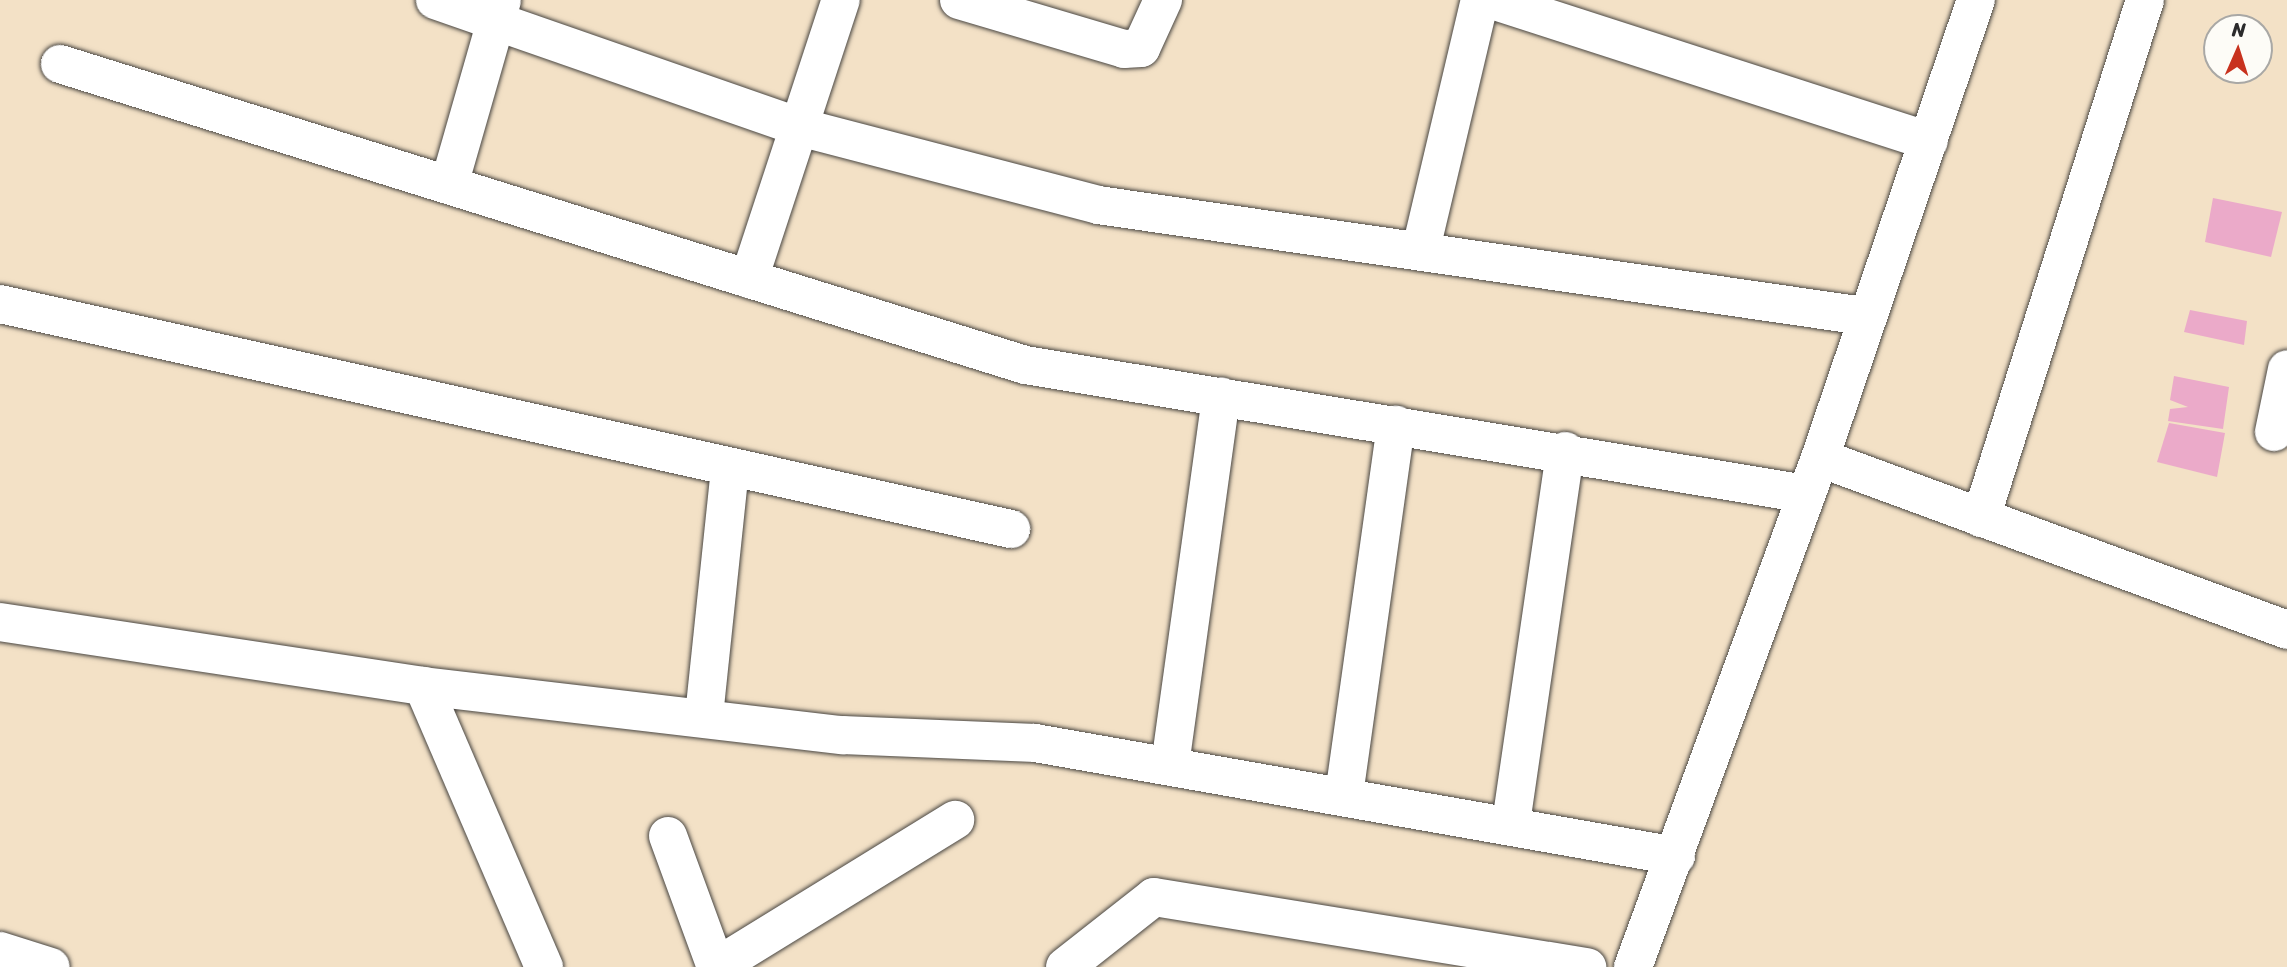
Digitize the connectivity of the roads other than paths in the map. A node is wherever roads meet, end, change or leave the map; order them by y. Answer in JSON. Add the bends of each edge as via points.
{"nodes":[{"id":1,"x":435,"y":0,"type":"edge"},
{"id":2,"x":841,"y":0,"type":"edge"},
{"id":3,"x":960,"y":0,"type":"edge"},
{"id":4,"x":1163,"y":0,"type":"edge"},
{"id":5,"x":1480,"y":0,"type":"edge"},
{"id":6,"x":1492,"y":0,"type":"edge"},
{"id":7,"x":1976,"y":0,"type":"edge"},
{"id":8,"x":2145,"y":0,"type":"edge"},
{"id":9,"x":499,"y":11,"type":"edge"},
{"id":10,"x":60,"y":64,"type":"dead end"},
{"id":11,"x":799,"y":127,"type":"junction"},
{"id":12,"x":1929,"y":141,"type":"junction"},
{"id":13,"x":449,"y":185,"type":"junction"},
{"id":14,"x":1421,"y":249,"type":"junction"},
{"id":15,"x":749,"y":279,"type":"junction"},
{"id":16,"x":0,"y":304,"type":"edge"},
{"id":17,"x":1864,"y":316,"type":"junction"},
{"id":18,"x":2287,"y":369,"type":"edge"},
{"id":19,"x":1221,"y":397,"type":"junction"},
{"id":20,"x":1396,"y":425,"type":"junction"},
{"id":21,"x":2274,"y":432,"type":"dead end"},
{"id":22,"x":1565,"y":451,"type":"junction"},
{"id":23,"x":1820,"y":458,"type":"junction"},
{"id":24,"x":730,"y":469,"type":"junction"},
{"id":25,"x":1806,"y":494,"type":"junction"},
{"id":26,"x":1981,"y":518,"type":"junction"},
{"id":27,"x":1011,"y":529,"type":"dead end"},
{"id":28,"x":0,"y":622,"type":"edge"},
{"id":29,"x":2287,"y":630,"type":"edge"},
{"id":30,"x":423,"y":686,"type":"junction"},
{"id":31,"x":704,"y":716,"type":"junction"},
{"id":32,"x":1170,"y":765,"type":"junction"},
{"id":33,"x":1345,"y":794,"type":"junction"},
{"id":34,"x":955,"y":820,"type":"dead end"},
{"id":35,"x":1511,"y":823,"type":"junction"},
{"id":36,"x":668,"y":836,"type":"dead end"},
{"id":37,"x":1676,"y":856,"type":"junction"},
{"id":38,"x":0,"y":951,"type":"edge"},
{"id":39,"x":51,"y":967,"type":"edge"},
{"id":40,"x":544,"y":967,"type":"edge"},
{"id":41,"x":716,"y":967,"type":"edge"},
{"id":42,"x":1065,"y":967,"type":"edge"},
{"id":43,"x":1587,"y":967,"type":"edge"},
{"id":44,"x":1633,"y":967,"type":"edge"}],
"edges":[{"from":1,"to":9,"type":"street"},
{"from":2,"to":11,"type":"street"},
{"from":3,"to":4,"type":"street","via":[[1124,49],[1141,48]]},
{"from":5,"to":14,"type":"street"},
{"from":6,"to":12,"type":"street"},
{"from":7,"to":12,"type":"street"},
{"from":8,"to":26,"type":"street"},
{"from":9,"to":11,"type":"street"},
{"from":9,"to":13,"type":"street"},
{"from":10,"to":13,"type":"street"},
{"from":11,"to":14,"type":"street","via":[[1098,205]]},
{"from":11,"to":15,"type":"street"},
{"from":12,"to":17,"type":"street"},
{"from":13,"to":15,"type":"street"},
{"from":14,"to":17,"type":"street"},
{"from":15,"to":19,"type":"street","via":[[1025,365]]},
{"from":16,"to":24,"type":"street"},
{"from":17,"to":23,"type":"street"},
{"from":18,"to":21,"type":"street"},
{"from":19,"to":20,"type":"street"},
{"from":19,"to":32,"type":"street"},
{"from":20,"to":22,"type":"street"},
{"from":20,"to":33,"type":"street"},
{"from":22,"to":25,"type":"street"},
{"from":22,"to":35,"type":"street"},
{"from":23,"to":25,"type":"street"},
{"from":23,"to":26,"type":"street"},
{"from":24,"to":27,"type":"street"},
{"from":24,"to":31,"type":"street"},
{"from":25,"to":37,"type":"street"},
{"from":26,"to":29,"type":"street"},
{"from":28,"to":30,"type":"street"},
{"from":30,"to":31,"type":"street"},
{"from":30,"to":40,"type":"street"},
{"from":31,"to":32,"type":"street","via":[[843,735],[1035,743]]},
{"from":32,"to":33,"type":"street"},
{"from":33,"to":35,"type":"street"},
{"from":34,"to":41,"type":"street"},
{"from":35,"to":37,"type":"street"},
{"from":36,"to":41,"type":"street"},
{"from":37,"to":44,"type":"street"},
{"from":38,"to":39,"type":"street"},
{"from":42,"to":43,"type":"street","via":[[1154,897]]}]}
